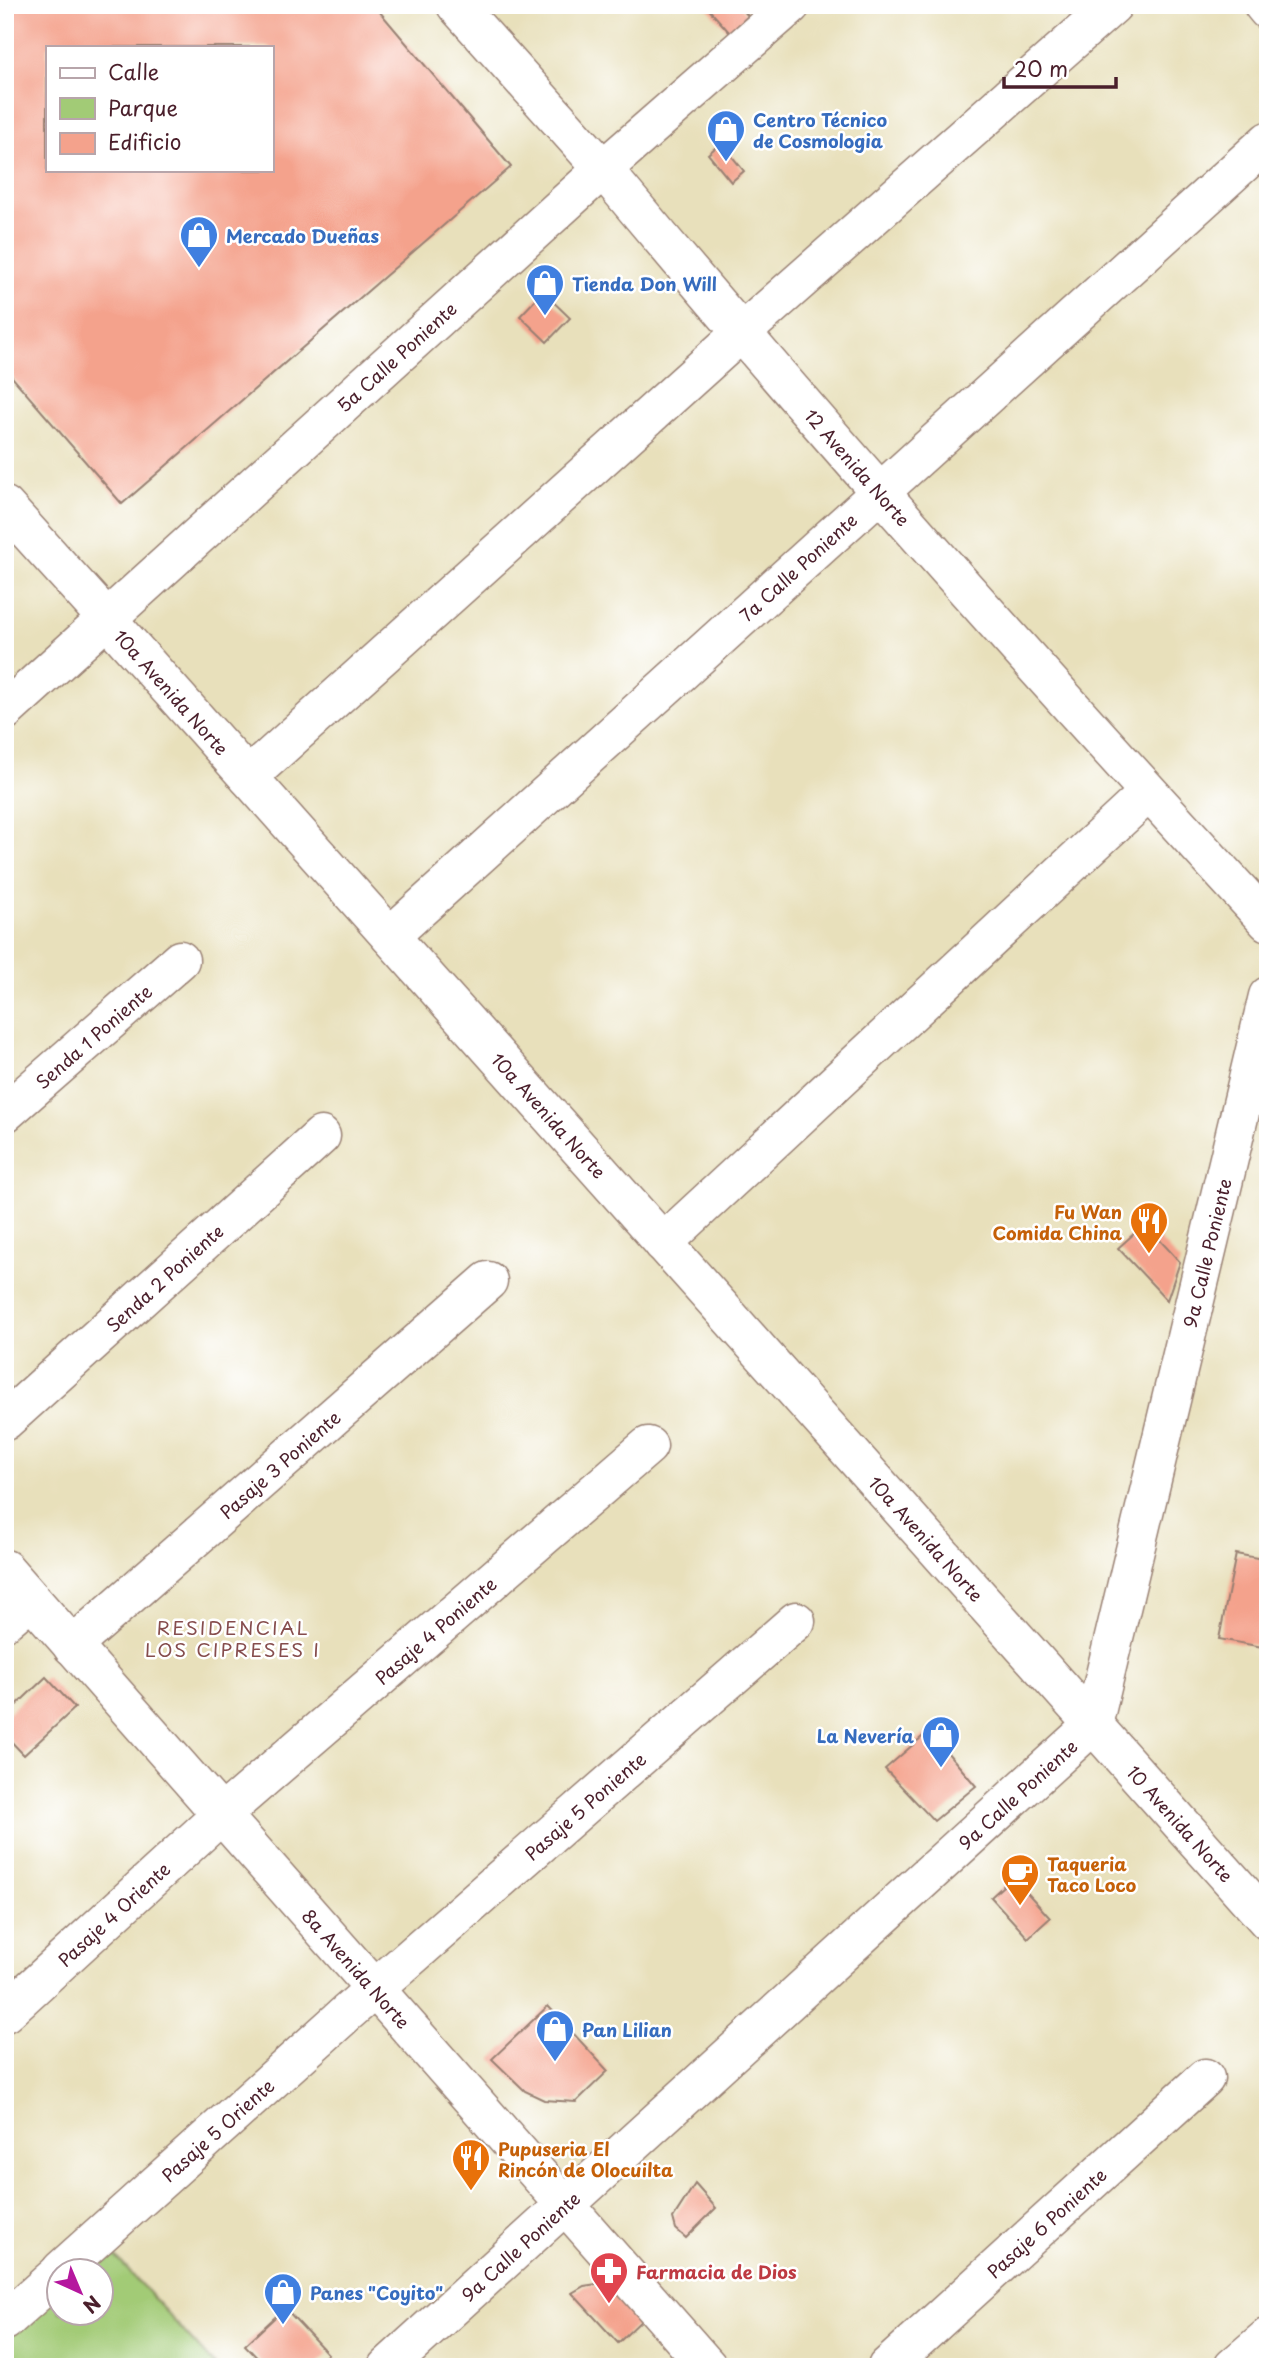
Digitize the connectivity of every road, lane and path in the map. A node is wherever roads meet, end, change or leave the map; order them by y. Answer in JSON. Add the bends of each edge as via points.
{"nodes":[{"id":1,"x":456,"y":5,"type":"edge"},
{"id":2,"x":791,"y":5,"type":"edge"},
{"id":3,"x":1113,"y":5,"type":"edge"},
{"id":4,"x":1263,"y":5,"type":"edge"},
{"id":5,"x":1268,"y":11,"type":"edge"},
{"id":6,"x":1268,"y":141,"type":"edge"},
{"id":7,"x":603,"y":169,"type":"junction"},
{"id":8,"x":740,"y":334,"type":"junction"},
{"id":9,"x":880,"y":490,"type":"junction"},
{"id":10,"x":5,"y":506,"type":"edge"},
{"id":11,"x":108,"y":620,"type":"junction"},
{"id":12,"x":5,"y":710,"type":"edge"},
{"id":13,"x":248,"y":777,"type":"junction"},
{"id":14,"x":1149,"y":793,"type":"junction"},
{"id":15,"x":1268,"y":922,"type":"edge"},
{"id":16,"x":390,"y":936,"type":"junction"},
{"id":17,"x":180,"y":960,"type":"dead end"},
{"id":18,"x":1268,"y":996,"type":"edge"},
{"id":19,"x":5,"y":1113,"type":"edge"},
{"id":20,"x":321,"y":1136,"type":"dead end"},
{"id":21,"x":663,"y":1243,"type":"junction"},
{"id":22,"x":488,"y":1281,"type":"dead end"},
{"id":23,"x":5,"y":1421,"type":"edge"},
{"id":24,"x":648,"y":1447,"type":"dead end"},
{"id":25,"x":5,"y":1569,"type":"edge"},
{"id":26,"x":18,"y":1610,"type":"edge"},
{"id":27,"x":796,"y":1621,"type":"dead end"},
{"id":28,"x":72,"y":1646,"type":"junction"},
{"id":29,"x":1093,"y":1725,"type":"junction"},
{"id":30,"x":221,"y":1815,"type":"junction"},
{"id":31,"x":1268,"y":1921,"type":"edge"},
{"id":32,"x":375,"y":1990,"type":"junction"},
{"id":33,"x":5,"y":2013,"type":"edge"},
{"id":34,"x":1205,"y":2078,"type":"dead end"},
{"id":35,"x":565,"y":2207,"type":"junction"},
{"id":36,"x":77,"y":2256,"type":"edge"},
{"id":37,"x":46,"y":2284,"type":"edge"},
{"id":38,"x":5,"y":2321,"type":"edge"},
{"id":39,"x":1268,"y":2337,"type":"edge"},
{"id":40,"x":387,"y":2367,"type":"edge"},
{"id":41,"x":708,"y":2367,"type":"edge"},
{"id":42,"x":887,"y":2367,"type":"edge"},
{"id":43,"x":1233,"y":2367,"type":"edge"}],
"edges":[{"from":1,"to":7,"type":"street","name":"12 Avenida Norte"},
{"from":2,"to":7,"type":"street","name":"5a Calle Poniente"},
{"from":3,"to":8,"type":"street"},
{"from":4,"to":5,"type":"street"},
{"from":6,"to":9,"type":"street","name":"7a Calle Poniente"},
{"from":7,"to":8,"type":"street","name":"12 Avenida Norte"},
{"from":7,"to":11,"type":"street","name":"5a Calle Poniente"},
{"from":8,"to":9,"type":"street","name":"12 Avenida Norte"},
{"from":8,"to":13,"type":"street"},
{"from":9,"to":14,"type":"street","name":"12 Avenida Norte"},
{"from":9,"to":16,"type":"street","name":"7a Calle Poniente"},
{"from":10,"to":11,"type":"street","name":"10a Avenida Norte"},
{"from":11,"to":12,"type":"street","name":"5a Calle Poniente"},
{"from":11,"to":13,"type":"street","name":"10a Avenida Norte"},
{"from":13,"to":16,"type":"street","name":"10a Avenida Norte"},
{"from":14,"to":15,"type":"street","name":"12 Avenida Norte"},
{"from":14,"to":21,"type":"street"},
{"from":16,"to":21,"type":"street","name":"10a Avenida Norte"},
{"from":17,"to":19,"type":"street","name":"Senda 1 Poniente"},
{"from":18,"to":29,"type":"street","name":"9a Calle Poniente"},
{"from":20,"to":23,"type":"street","name":"Senda 2 Poniente"},
{"from":21,"to":29,"type":"street","name":"10a Avenida Norte"},
{"from":22,"to":28,"type":"street","name":"Pasaje 3 Poniente"},
{"from":24,"to":30,"type":"street","name":"Pasaje 4 Poniente"},
{"from":25,"to":26,"type":"street","name":"8a Avenida Norte"},
{"from":26,"to":28,"type":"street","name":"8a Avenida Norte"},
{"from":27,"to":32,"type":"street","name":"Pasaje 5 Poniente"},
{"from":28,"to":30,"type":"street","name":"8a Avenida Norte"},
{"from":29,"to":31,"type":"street","name":"10 Avenida Norte"},
{"from":29,"to":35,"type":"street","name":"9a Calle Poniente"},
{"from":30,"to":32,"type":"street","name":"8a Avenida Norte"},
{"from":30,"to":33,"type":"street","name":"Pasaje 4 Oriente"},
{"from":32,"to":35,"type":"street","name":"8a Avenida Norte"},
{"from":32,"to":36,"type":"street","name":"Pasaje 5 Oriente"},
{"from":34,"to":42,"type":"street","name":"Pasaje 6 Poniente"},
{"from":35,"to":40,"type":"street","name":"9a Calle Poniente"},
{"from":35,"to":41,"type":"street","name":"8a Avenida Norte"},
{"from":37,"to":38,"type":"street","name":"Pasaje 5 Oriente"},
{"from":39,"to":43,"type":"street"}]}
